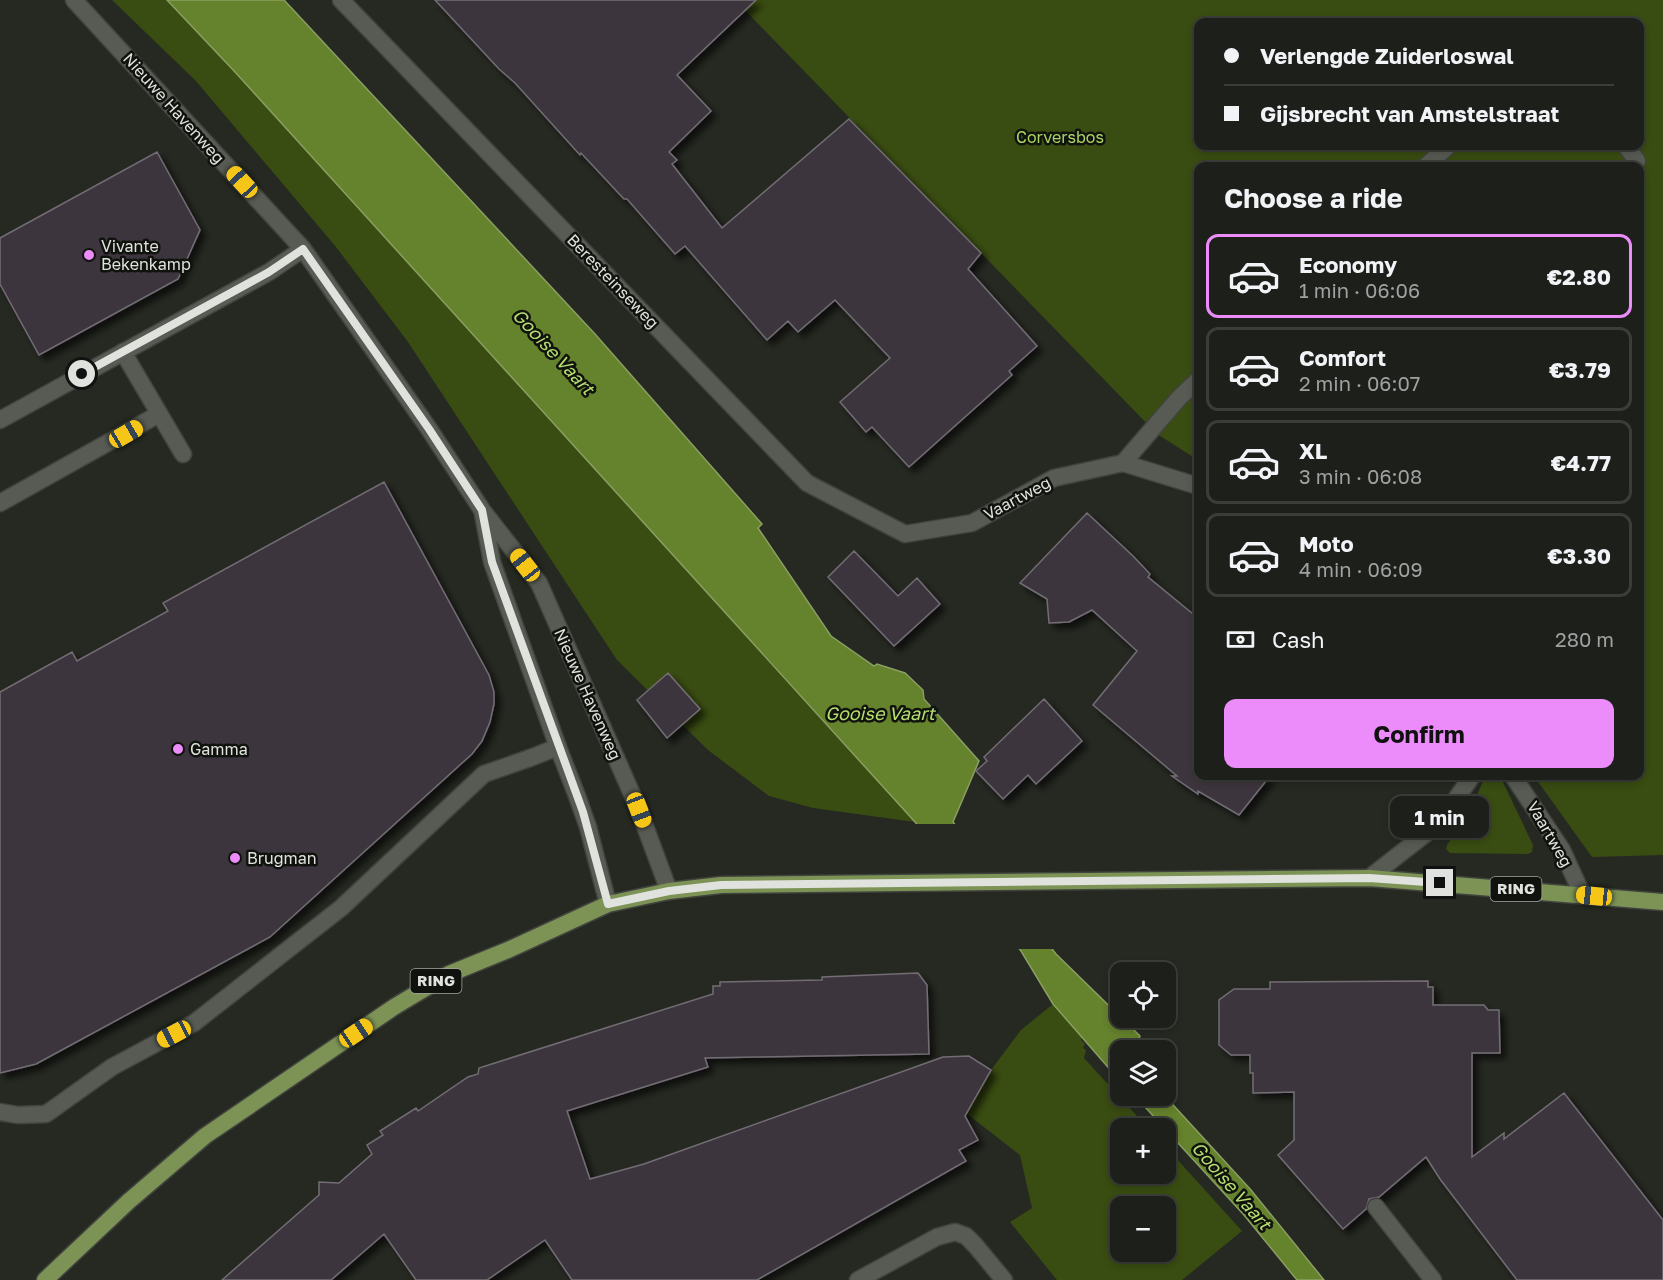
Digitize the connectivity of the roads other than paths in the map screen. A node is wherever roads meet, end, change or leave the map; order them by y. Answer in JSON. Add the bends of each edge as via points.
{"nodes":[{"id":1,"x":74,"y":0,"type":"edge"},
{"id":2,"x":341,"y":0,"type":"edge"},
{"id":3,"x":1444,"y":150,"type":"edge"},
{"id":4,"x":1629,"y":150,"type":"edge"},
{"id":5,"x":1637,"y":161,"type":"dead end"},
{"id":6,"x":1430,"y":162,"type":"edge"},
{"id":7,"x":303,"y":249,"type":"junction"},
{"id":8,"x":123,"y":352,"type":"junction"},
{"id":9,"x":1194,"y":384,"type":"edge"},
{"id":10,"x":159,"y":414,"type":"junction"},
{"id":11,"x":0,"y":420,"type":"edge"},
{"id":12,"x":183,"y":454,"type":"dead end"},
{"id":13,"x":1123,"y":463,"type":"junction"},
{"id":14,"x":1194,"y":485,"type":"edge"},
{"id":15,"x":0,"y":503,"type":"edge"},
{"id":16,"x":482,"y":510,"type":"junction"},
{"id":17,"x":904,"y":534,"type":"joint"},
{"id":18,"x":558,"y":747,"type":"junction"},
{"id":19,"x":1469,"y":780,"type":"edge"},
{"id":20,"x":1516,"y":780,"type":"edge"},
{"id":21,"x":1369,"y":878,"type":"junction"},
{"id":22,"x":669,"y":891,"type":"junction"},
{"id":23,"x":1582,"y":894,"type":"junction"},
{"id":24,"x":1663,"y":902,"type":"edge"},
{"id":25,"x":608,"y":904,"type":"junction"},
{"id":26,"x":0,"y":1112,"type":"edge"},
{"id":27,"x":1376,"y":1207,"type":"dead end"},
{"id":28,"x":45,"y":1280,"type":"edge"},
{"id":29,"x":858,"y":1280,"type":"edge"},
{"id":30,"x":1004,"y":1280,"type":"edge"},
{"id":31,"x":1433,"y":1280,"type":"edge"}],
"edges":[{"from":1,"to":7,"type":"street","name":"Nieuwe Havenweg"},
{"from":2,"to":17,"type":"street","name":"Beresteinseweg","via":[[807,483]]},
{"from":3,"to":6,"type":"street"},
{"from":4,"to":5,"type":"street"},
{"from":7,"to":8,"type":"street","via":[[269,272]]},
{"from":7,"to":16,"type":"street","name":"Nieuwe Havenweg"},
{"from":8,"to":10,"type":"street"},
{"from":8,"to":11,"type":"street"},
{"from":9,"to":13,"type":"street"},
{"from":10,"to":12,"type":"street"},
{"from":10,"to":15,"type":"street"},
{"from":13,"to":14,"type":"street","name":"Vaartweg"},
{"from":13,"to":17,"type":"street","name":"Vaartweg","via":[[1054,478],[972,522]]},
{"from":16,"to":18,"type":"street","name":"Nieuwe Havenweg","via":[[492,562]]},
{"from":16,"to":22,"type":"street","name":"Nieuwe Havenweg","via":[[539,583],[639,810]]},
{"from":18,"to":25,"type":"street","name":"Nieuwe Havenweg","via":[[588,827]]},
{"from":18,"to":26,"type":"street","via":[[484,774],[341,908],[194,1023],[112,1067],[46,1114]]},
{"from":19,"to":21,"type":"street","via":[[1433,828]]},
{"from":20,"to":23,"type":"street","name":"Vaartweg","via":[[1562,850]]},
{"from":21,"to":22,"type":"main road","number":"RING","via":[[721,885]]},
{"from":21,"to":23,"type":"main road","number":"RING"},
{"from":22,"to":25,"type":"main road","number":"RING"},
{"from":23,"to":24,"type":"main road","number":"RING"},
{"from":25,"to":28,"type":"main road","number":"RING","via":[[449,974],[394,1007],[205,1136]]},
{"from":27,"to":31,"type":"street"},
{"from":29,"to":30,"type":"street","via":[[938,1237],[956,1232],[966,1236]]}]}
